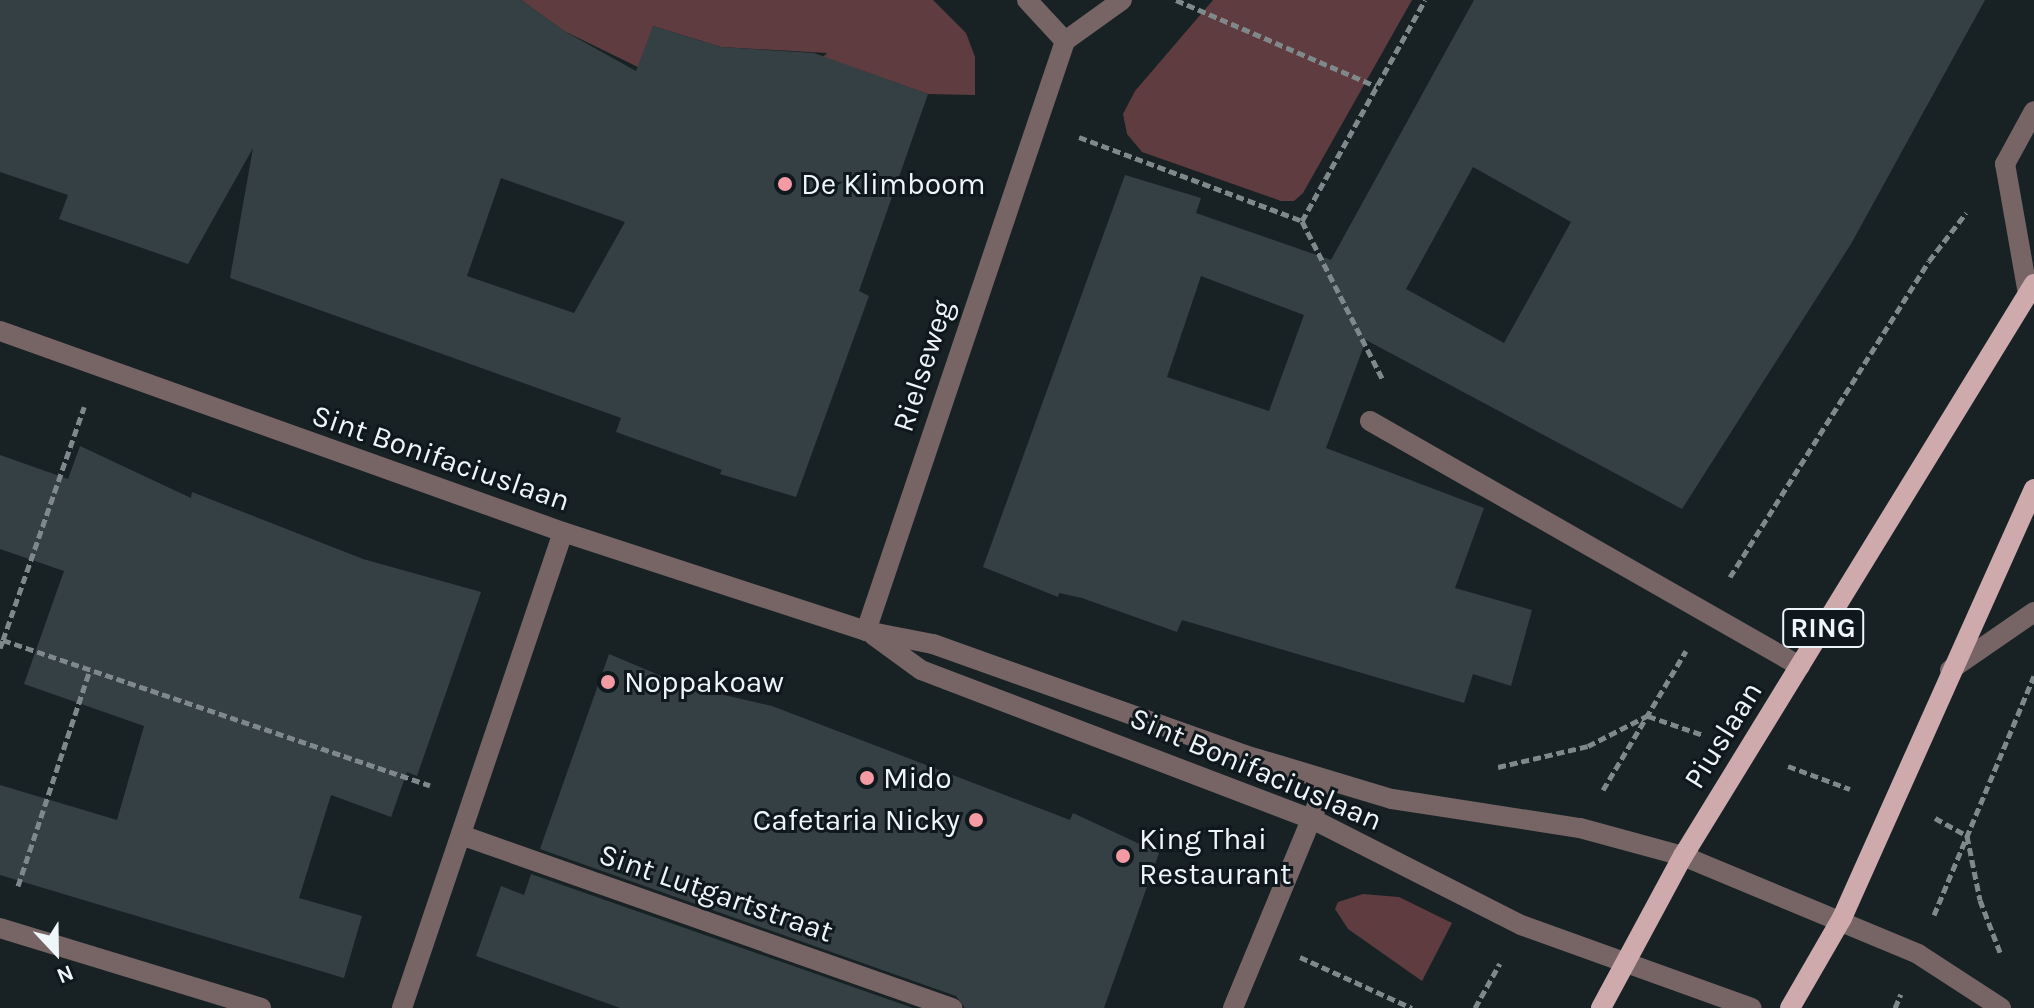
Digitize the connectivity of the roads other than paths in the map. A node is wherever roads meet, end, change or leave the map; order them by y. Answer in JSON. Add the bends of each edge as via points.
{"nodes":[{"id":1,"x":1027,"y":0,"type":"edge"},
{"id":2,"x":1122,"y":0,"type":"edge"},
{"id":3,"x":1065,"y":41,"type":"junction"},
{"id":4,"x":2034,"y":111,"type":"edge"},
{"id":5,"x":2031,"y":289,"type":"edge"},
{"id":6,"x":0,"y":331,"type":"edge"},
{"id":7,"x":1370,"y":421,"type":"road end"},
{"id":8,"x":2034,"y":489,"type":"edge"},
{"id":9,"x":563,"y":532,"type":"junction"},
{"id":10,"x":2034,"y":612,"type":"edge"},
{"id":11,"x":866,"y":631,"type":"junction"},
{"id":12,"x":1800,"y":666,"type":"junction"},
{"id":13,"x":1950,"y":670,"type":"junction"},
{"id":14,"x":1327,"y":781,"type":"junction"},
{"id":15,"x":1312,"y":819,"type":"junction"},
{"id":16,"x":461,"y":835,"type":"junction"},
{"id":17,"x":1683,"y":856,"type":"junction"},
{"id":18,"x":1842,"y":918,"type":"junction"},
{"id":19,"x":2,"y":928,"type":"edge"},
{"id":20,"x":1622,"y":964,"type":"junction"},
{"id":21,"x":261,"y":1008,"type":"edge"},
{"id":22,"x":402,"y":1008,"type":"edge"},
{"id":23,"x":952,"y":1008,"type":"edge"},
{"id":24,"x":1233,"y":1008,"type":"edge"},
{"id":25,"x":1601,"y":1008,"type":"edge"},
{"id":26,"x":1751,"y":1008,"type":"edge"},
{"id":27,"x":1790,"y":1008,"type":"edge"},
{"id":28,"x":2001,"y":1008,"type":"edge"}],
"edges":[{"from":1,"to":3,"type":"street"},
{"from":2,"to":3,"type":"street"},
{"from":3,"to":11,"type":"street","name":"Rielseweg"},
{"from":4,"to":5,"type":"street","name":"Piuslaan","via":[[2005,164]]},
{"from":5,"to":12,"type":"main road","name":"Piuslaan","number":"RING"},
{"from":6,"to":9,"type":"street","name":"Sint Bonifaciuslaan"},
{"from":7,"to":12,"type":"street"},
{"from":8,"to":13,"type":"main road"},
{"from":9,"to":11,"type":"street","name":"Sint Bonifaciuslaan"},
{"from":9,"to":16,"type":"street"},
{"from":10,"to":13,"type":"street"},
{"from":11,"to":14,"type":"street","name":"Sint Bonifaciuslaan","via":[[933,644]]},
{"from":11,"to":15,"type":"street","name":"Sint Bonifaciuslaan","via":[[921,670]]},
{"from":12,"to":17,"type":"main road","name":"Piuslaan","number":"RING"},
{"from":13,"to":18,"type":"main road"},
{"from":14,"to":15,"type":"street"},
{"from":14,"to":17,"type":"street","name":"Sint Bonifaciuslaan","via":[[1392,799],[1580,828]]},
{"from":15,"to":20,"type":"street","name":"Sint Bonifaciuslaan","via":[[1521,925]]},
{"from":15,"to":24,"type":"street"},
{"from":16,"to":22,"type":"street"},
{"from":16,"to":23,"type":"street","name":"Sint Lutgartstraat"},
{"from":17,"to":18,"type":"street","name":"Sint Bonifaciuslaan"},
{"from":17,"to":20,"type":"main road","name":"Piuslaan","number":"RING"},
{"from":18,"to":27,"type":"main road"},
{"from":18,"to":28,"type":"street","name":"Sint Bonifaciuslaan","via":[[1918,954]]},
{"from":19,"to":21,"type":"street"},
{"from":20,"to":25,"type":"main road","name":"Piuslaan","number":"RING"},
{"from":20,"to":26,"type":"street","name":"Sint Bonifaciuslaan"}]}
